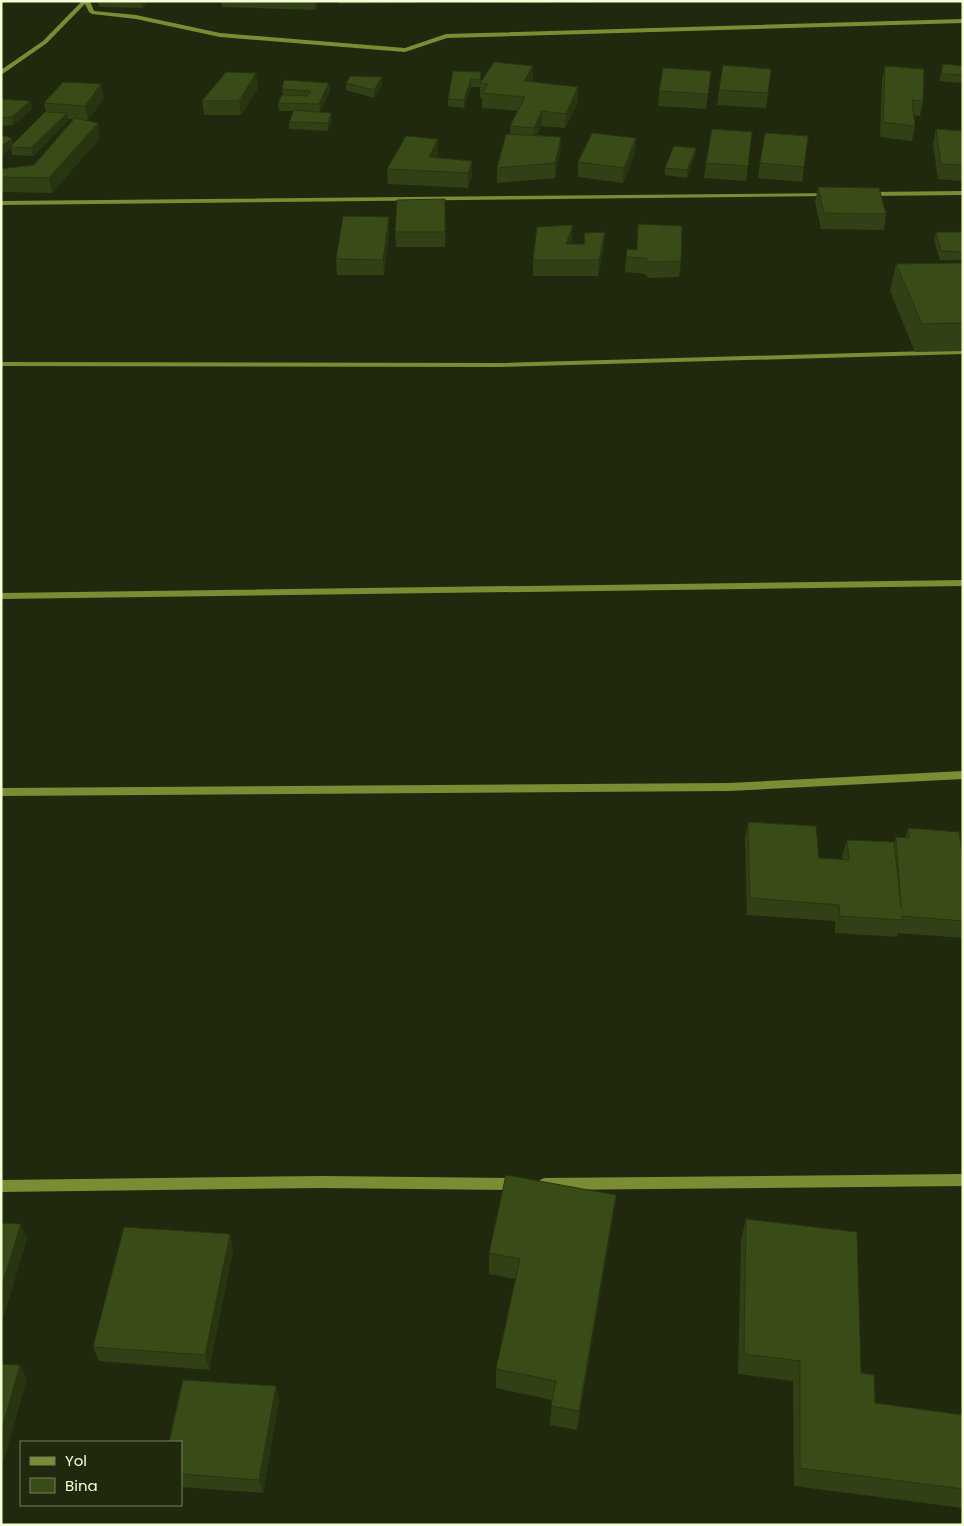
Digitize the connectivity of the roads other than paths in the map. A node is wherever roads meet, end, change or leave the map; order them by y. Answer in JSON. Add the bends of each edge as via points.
{"nodes":[{"id":1,"x":86,"y":1,"type":"edge"},
{"id":2,"x":963,"y":21,"type":"edge"},
{"id":3,"x":1,"y":73,"type":"edge"},
{"id":4,"x":963,"y":193,"type":"edge"},
{"id":5,"x":834,"y":194,"type":"edge"},
{"id":6,"x":864,"y":194,"type":"edge"},
{"id":7,"x":1,"y":203,"type":"edge"},
{"id":8,"x":963,"y":352,"type":"edge"},
{"id":9,"x":1,"y":364,"type":"edge"},
{"id":10,"x":963,"y":583,"type":"edge"},
{"id":11,"x":1,"y":596,"type":"edge"},
{"id":12,"x":963,"y":775,"type":"edge"},
{"id":13,"x":1,"y":792,"type":"edge"},
{"id":14,"x":963,"y":1180,"type":"edge"},
{"id":15,"x":1,"y":1186,"type":"edge"}],
"edges":[{"from":1,"to":2,"type":"street","via":[[92,12],[136,17],[220,35],[405,50],[446,36]]},
{"from":1,"to":3,"type":"street","via":[[46,42]]},
{"from":4,"to":6,"type":"street"},
{"from":5,"to":7,"type":"street"},
{"from":8,"to":9,"type":"street","via":[[499,365]]},
{"from":10,"to":11,"type":"street"},
{"from":12,"to":13,"type":"street","via":[[729,787]]},
{"from":14,"to":15,"type":"street","via":[[580,1185],[322,1182]]}]}
